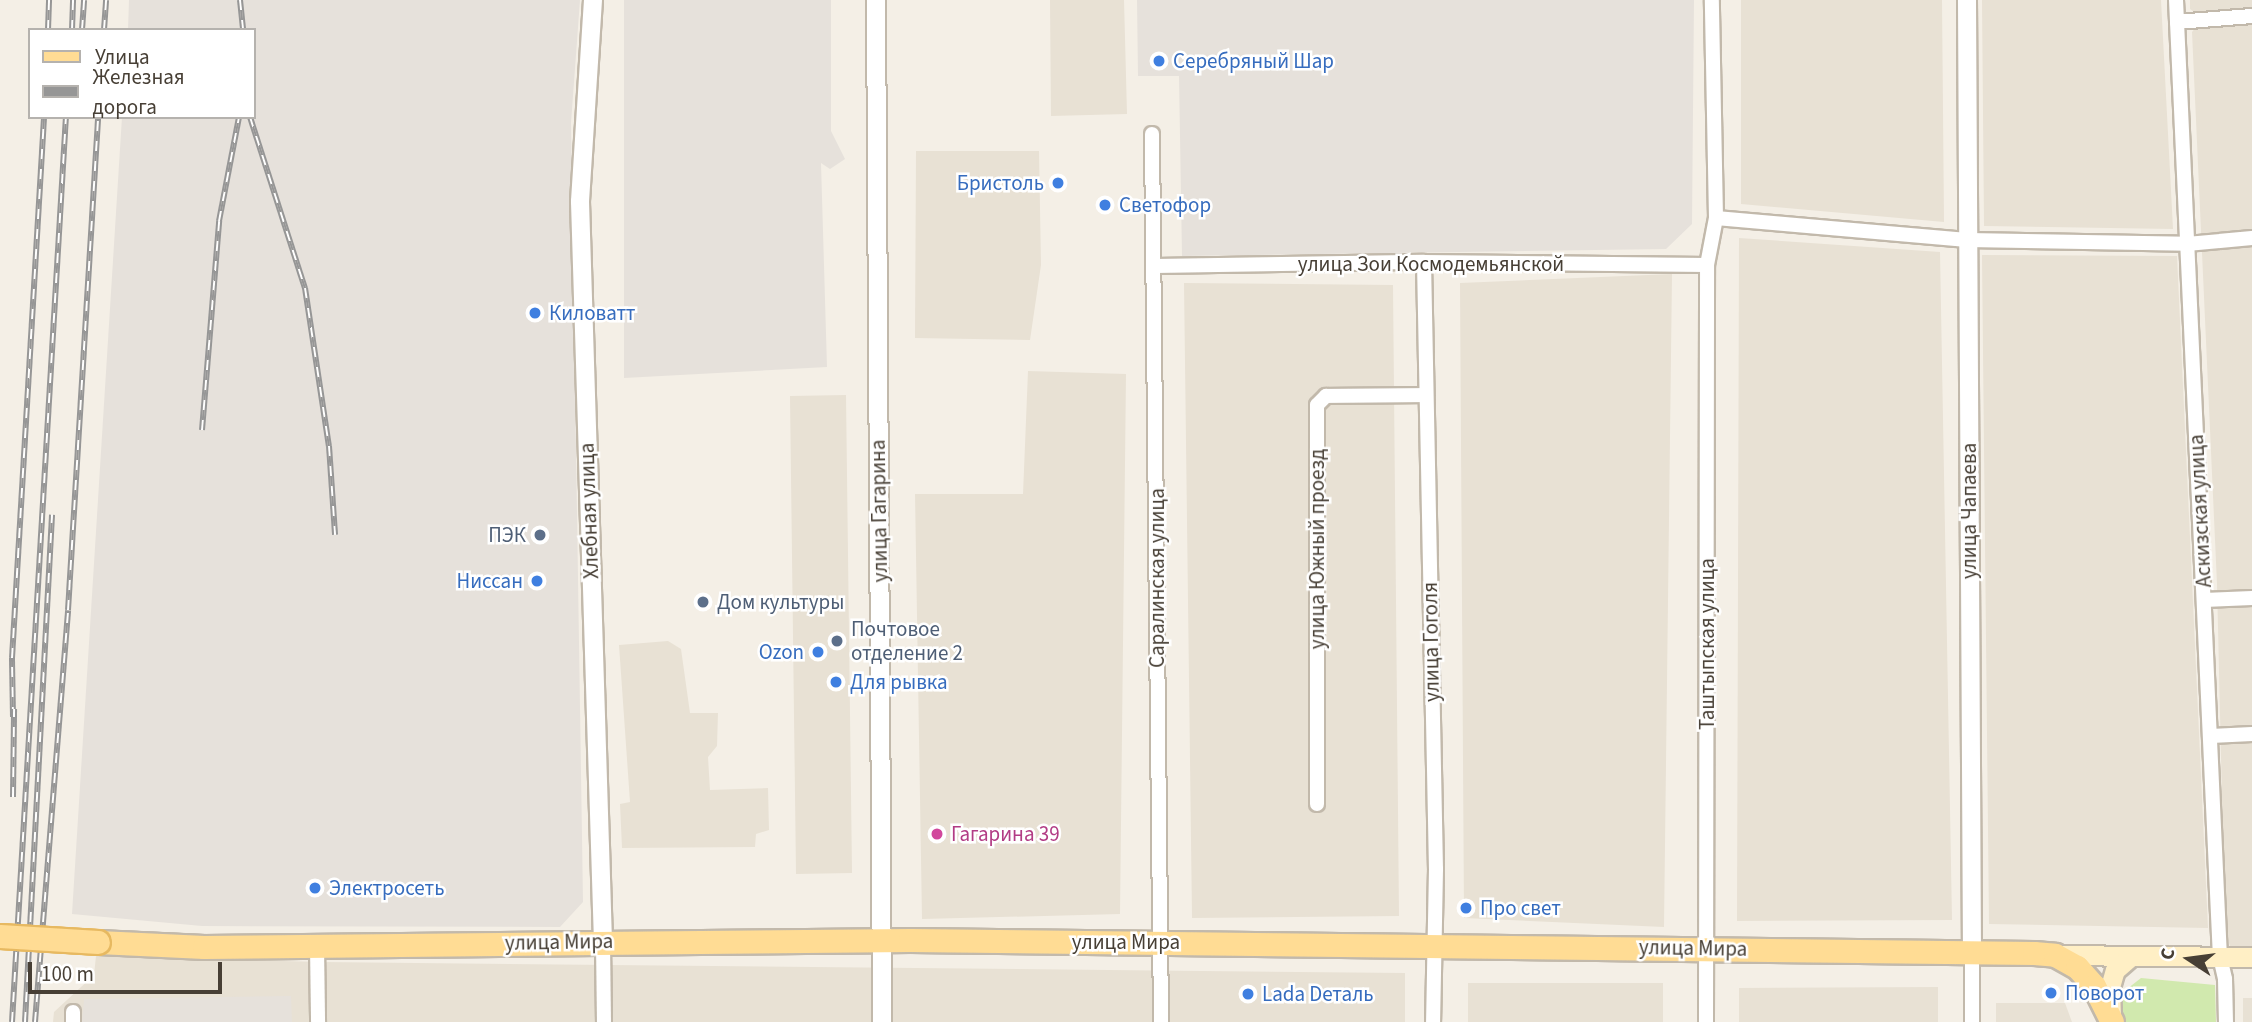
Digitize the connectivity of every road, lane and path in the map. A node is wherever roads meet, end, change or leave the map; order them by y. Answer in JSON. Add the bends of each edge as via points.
{"nodes":[{"id":1,"x":593,"y":0,"type":"edge"},
{"id":2,"x":876,"y":0,"type":"edge"},
{"id":3,"x":1712,"y":0,"type":"edge"},
{"id":4,"x":1967,"y":0,"type":"edge"},
{"id":5,"x":2176,"y":0,"type":"edge"},
{"id":6,"x":2252,"y":16,"type":"edge"},
{"id":7,"x":2177,"y":22,"type":"junction"},
{"id":8,"x":1152,"y":134,"type":"dead end"},
{"id":9,"x":1716,"y":218,"type":"junction"},
{"id":10,"x":2252,"y":238,"type":"edge"},
{"id":11,"x":1967,"y":240,"type":"junction"},
{"id":12,"x":2187,"y":244,"type":"junction"},
{"id":13,"x":1424,"y":262,"type":"junction"},
{"id":14,"x":1707,"y":265,"type":"junction"},
{"id":15,"x":1155,"y":266,"type":"junction"},
{"id":16,"x":1426,"y":395,"type":"junction"},
{"id":17,"x":2252,"y":598,"type":"edge"},
{"id":18,"x":2204,"y":600,"type":"junction"},
{"id":19,"x":2252,"y":734,"type":"edge"},
{"id":20,"x":2211,"y":736,"type":"junction"},
{"id":21,"x":1317,"y":804,"type":"dead end"},
{"id":22,"x":0,"y":936,"type":"edge"},
{"id":23,"x":882,"y":940,"type":"junction"},
{"id":24,"x":603,"y":942,"type":"junction"},
{"id":25,"x":1159,"y":942,"type":"junction"},
{"id":26,"x":1434,"y":945,"type":"junction"},
{"id":27,"x":317,"y":946,"type":"junction"},
{"id":28,"x":1707,"y":948,"type":"junction"},
{"id":29,"x":1972,"y":952,"type":"junction"},
{"id":30,"x":2055,"y":955,"type":"junction"},
{"id":31,"x":2131,"y":956,"type":"junction"},
{"id":32,"x":2220,"y":957,"type":"junction"},
{"id":33,"x":2252,"y":957,"type":"edge"},
{"id":34,"x":2112,"y":1020,"type":"edge"},
{"id":35,"x":318,"y":1022,"type":"edge"},
{"id":36,"x":604,"y":1022,"type":"edge"},
{"id":37,"x":882,"y":1022,"type":"edge"},
{"id":38,"x":1161,"y":1022,"type":"edge"},
{"id":39,"x":1433,"y":1022,"type":"edge"},
{"id":40,"x":1706,"y":1022,"type":"edge"},
{"id":41,"x":1972,"y":1022,"type":"edge"},
{"id":42,"x":2227,"y":1022,"type":"edge"}],
"edges":[{"from":1,"to":24,"type":"street","name":"Хлебная улица","via":[[580,202]]},
{"from":2,"to":23,"type":"street","name":"улица Гагарина"},
{"from":3,"to":9,"type":"street","name":"Таштыпская улица"},
{"from":4,"to":11,"type":"street","name":"улица Чапаева"},
{"from":5,"to":7,"type":"street","name":"Аскизская улица"},
{"from":6,"to":7,"type":"street"},
{"from":7,"to":12,"type":"street","name":"Аскизская улица"},
{"from":8,"to":15,"type":"street","name":"Саралинская улица"},
{"from":9,"to":11,"type":"street"},
{"from":9,"to":14,"type":"street","name":"Таштыпская улица"},
{"from":10,"to":12,"type":"street"},
{"from":11,"to":12,"type":"street"},
{"from":11,"to":29,"type":"street","name":"улица Чапаева"},
{"from":12,"to":18,"type":"street","name":"Аскизская улица"},
{"from":13,"to":14,"type":"street","name":"улица Зои Космодемьянской"},
{"from":13,"to":15,"type":"street","name":"улица Зои Космодемьянской"},
{"from":13,"to":16,"type":"street","name":"улица Гоголя"},
{"from":14,"to":28,"type":"street","name":"Таштыпская улица"},
{"from":15,"to":25,"type":"street","name":"Саралинская улица"},
{"from":16,"to":21,"type":"street","name":"улица Южный проезд","via":[[1326,396],[1317,405]]},
{"from":16,"to":26,"type":"street","name":"улица Гоголя"},
{"from":17,"to":18,"type":"street"},
{"from":18,"to":20,"type":"street","name":"Аскизская улица"},
{"from":19,"to":20,"type":"street"},
{"from":20,"to":32,"type":"street","name":"Аскизская улица"},
{"from":22,"to":27,"type":"main road","name":"улица Мира","bridge":true,"via":[[204,947]]},
{"from":23,"to":24,"type":"main road","name":"улица Мира"},
{"from":23,"to":25,"type":"main road","name":"улица Мира"},
{"from":23,"to":37,"type":"street","name":"улица Гагарина"},
{"from":24,"to":27,"type":"main road","name":"улица Мира"},
{"from":24,"to":36,"type":"street","name":"Хлебная улица"},
{"from":25,"to":26,"type":"main road","name":"улица Мира"},
{"from":25,"to":38,"type":"street","name":"Саралинская улица"},
{"from":26,"to":28,"type":"main road","name":"улица Мира"},
{"from":26,"to":39,"type":"street","name":"улица Гоголя"},
{"from":27,"to":35,"type":"street"},
{"from":28,"to":29,"type":"main road","name":"улица Мира"},
{"from":28,"to":40,"type":"street","name":"Таштыпская улица"},
{"from":29,"to":30,"type":"main road","name":"улица Мира"},
{"from":29,"to":41,"type":"street","name":"улица Чапаева"},
{"from":30,"to":31,"type":"main road","name":"улица Мира"},
{"from":30,"to":34,"type":"main road","via":[[2085,974]]},
{"from":31,"to":32,"type":"main road","name":"улица Мира"},
{"from":31,"to":34,"type":"main road","via":[[2112,979]]},
{"from":32,"to":33,"type":"main road","name":"улица Мира"},
{"from":32,"to":42,"type":"street","name":"Аскизская улица"}]}
